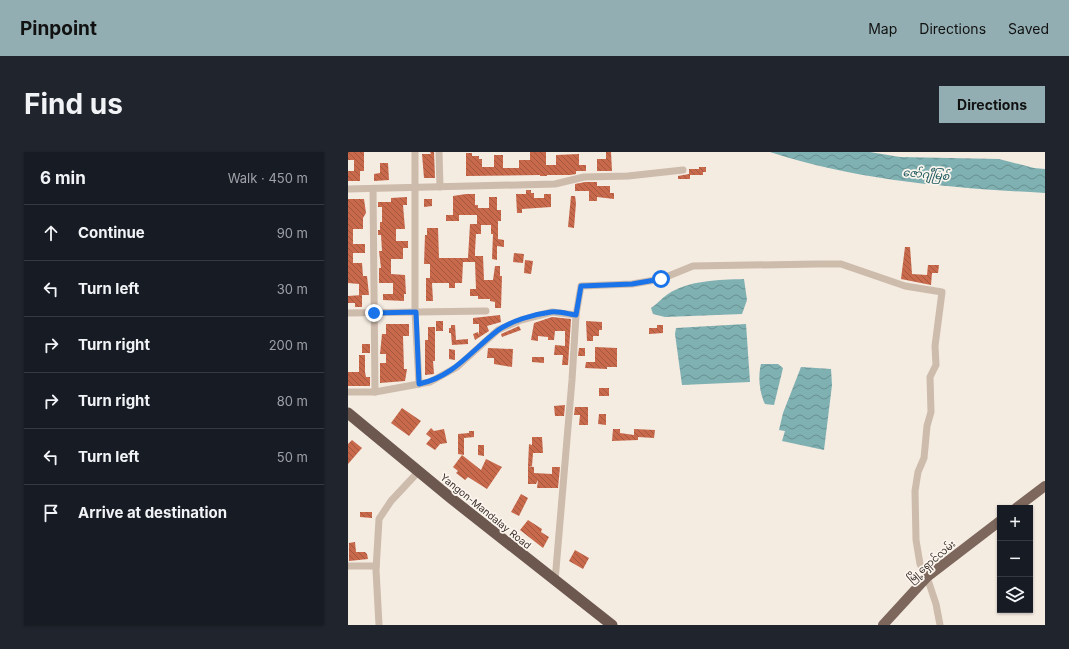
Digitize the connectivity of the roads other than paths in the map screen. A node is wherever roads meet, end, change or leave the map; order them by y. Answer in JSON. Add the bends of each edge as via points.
{"nodes":[{"id":1,"x":415,"y":152,"type":"edge"},
{"id":2,"x":439,"y":152,"type":"edge"},
{"id":3,"x":683,"y":170,"type":"dead end"},
{"id":4,"x":440,"y":187,"type":"junction"},
{"id":5,"x":415,"y":188,"type":"junction"},
{"id":6,"x":348,"y":189,"type":"edge"},
{"id":7,"x":372,"y":189,"type":"junction"},
{"id":8,"x":486,"y":311,"type":"dead end"},
{"id":9,"x":416,"y":312,"type":"junction"},
{"id":10,"x":348,"y":313,"type":"edge"},
{"id":11,"x":374,"y":313,"type":"junction"},
{"id":12,"x":576,"y":315,"type":"junction"},
{"id":13,"x":419,"y":384,"type":"junction"},
{"id":14,"x":348,"y":392,"type":"edge"},
{"id":15,"x":375,"y":392,"type":"junction"},
{"id":16,"x":348,"y":413,"type":"edge"},
{"id":17,"x":419,"y":471,"type":"junction"},
{"id":18,"x":1045,"y":486,"type":"edge"},
{"id":19,"x":1020,"y":505,"type":"edge"},
{"id":20,"x":997,"y":523,"type":"edge"},
{"id":21,"x":348,"y":566,"type":"edge"},
{"id":22,"x":376,"y":566,"type":"junction"},
{"id":23,"x":927,"y":577,"type":"junction"},
{"id":24,"x":555,"y":581,"type":"junction"},
{"id":25,"x":379,"y":625,"type":"edge"},
{"id":26,"x":612,"y":625,"type":"edge"},
{"id":27,"x":883,"y":625,"type":"edge"},
{"id":28,"x":940,"y":625,"type":"edge"}],
"edges":[{"from":1,"to":5,"type":"street"},
{"from":2,"to":4,"type":"street"},
{"from":3,"to":4,"type":"street","via":[[628,176],[584,177],[555,184]]},
{"from":4,"to":5,"type":"street"},
{"from":5,"to":7,"type":"street"},
{"from":5,"to":9,"type":"street"},
{"from":6,"to":7,"type":"street"},
{"from":7,"to":11,"type":"street"},
{"from":8,"to":9,"type":"street"},
{"from":9,"to":11,"type":"street"},
{"from":9,"to":13,"type":"street"},
{"from":10,"to":11,"type":"street"},
{"from":11,"to":15,"type":"street"},
{"from":12,"to":13,"type":"street","via":[[552,312],[521,320],[498,330],[457,367],[430,382]]},
{"from":12,"to":23,"type":"street","via":[[581,286],[632,284],[661,279],[693,266],[841,264],[905,286],[942,292],[935,346],[936,365],[930,377],[931,412],[924,458],[918,472],[915,491],[916,540],[920,564]]},
{"from":12,"to":24,"type":"street"},
{"from":13,"to":15,"type":"street"},
{"from":14,"to":15,"type":"street"},
{"from":16,"to":17,"type":"highway","name":"Yangon-Mandalay Road"},
{"from":17,"to":22,"type":"street","via":[[378,519]]},
{"from":17,"to":24,"type":"highway","name":"Yangon-Mandalay Road"},
{"from":18,"to":19,"type":"main road"},
{"from":20,"to":23,"type":"main road","name":"မြို့ရှောင်လမ်း"},
{"from":21,"to":22,"type":"street"},
{"from":22,"to":25,"type":"street"},
{"from":23,"to":27,"type":"main road","name":"မြို့ရှောင်လမ်း"},
{"from":23,"to":28,"type":"street"},
{"from":24,"to":26,"type":"highway","name":"Yangon-Mandalay Road"}]}
